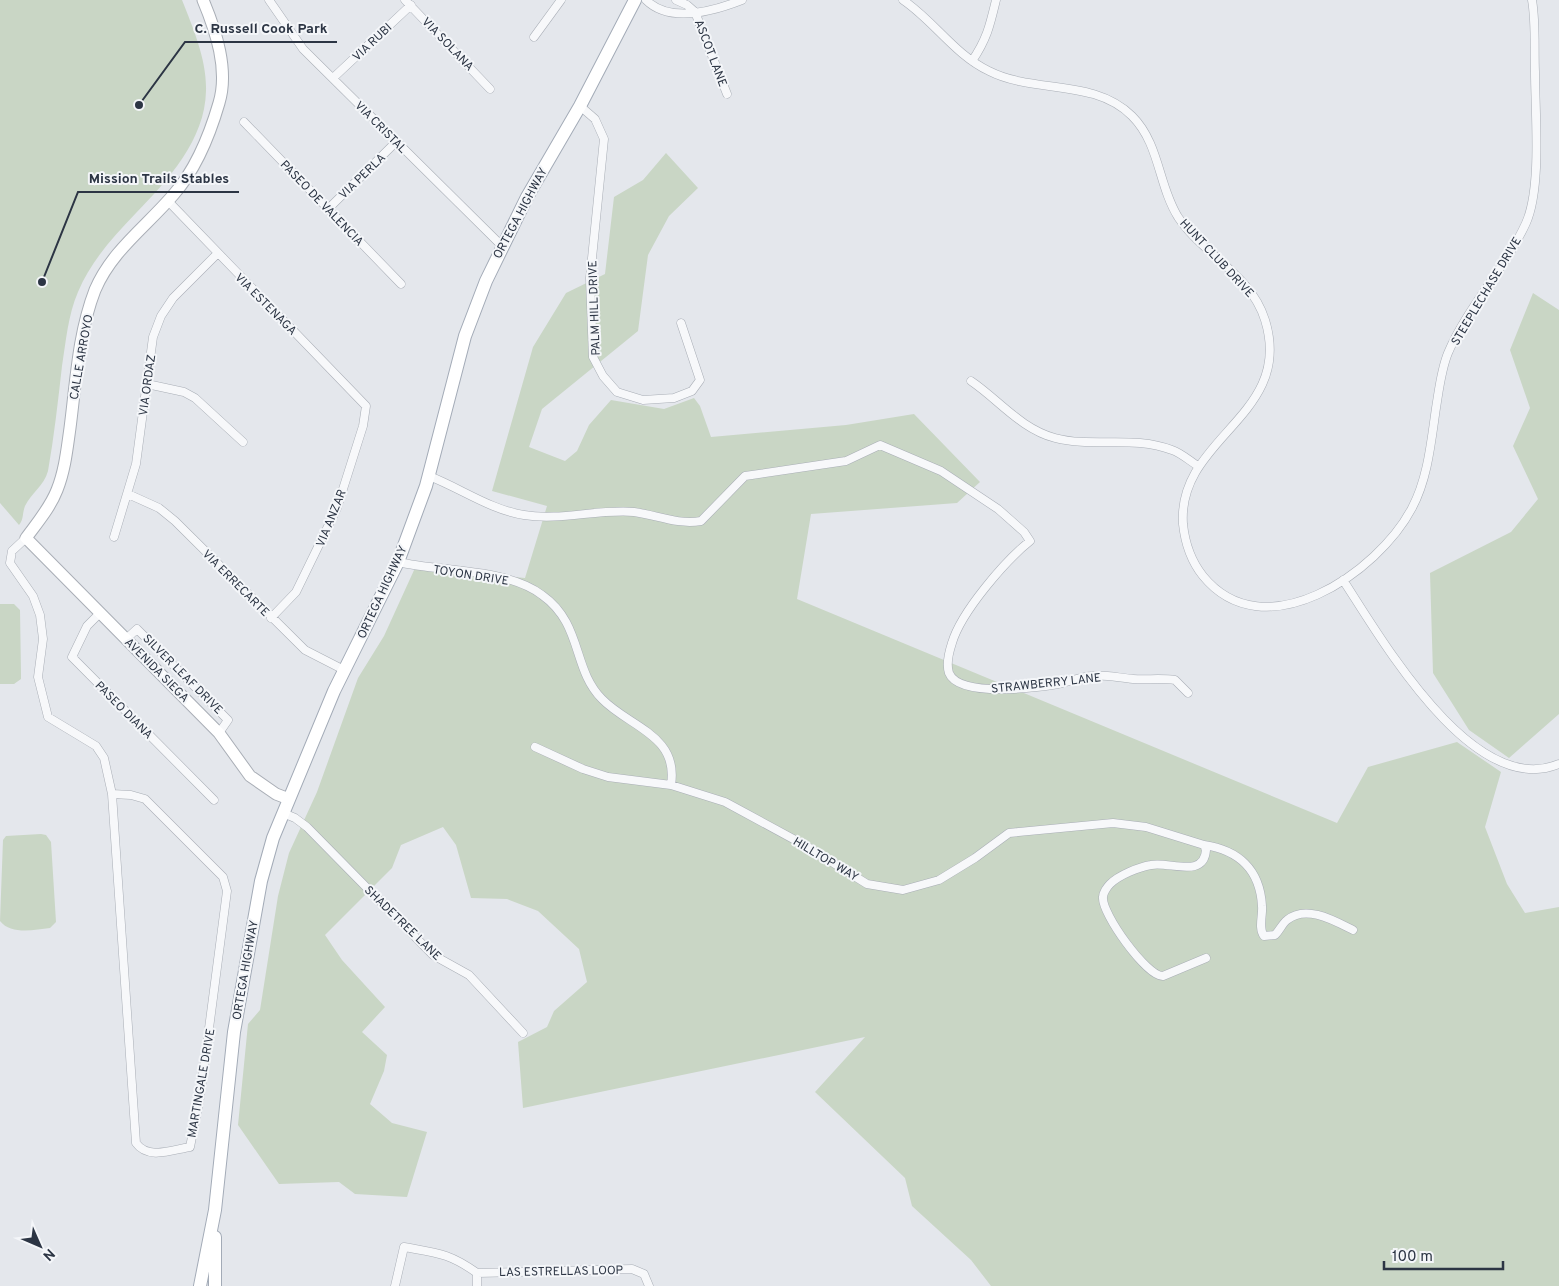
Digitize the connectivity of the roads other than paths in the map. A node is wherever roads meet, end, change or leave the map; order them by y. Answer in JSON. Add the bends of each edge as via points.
{"nodes":[{"id":1,"x":203,"y":0,"type":"edge"},
{"id":2,"x":269,"y":0,"type":"edge"},
{"id":3,"x":561,"y":0,"type":"edge"},
{"id":4,"x":635,"y":0,"type":"edge"},
{"id":5,"x":646,"y":0,"type":"edge"},
{"id":6,"x":676,"y":0,"type":"edge"},
{"id":7,"x":742,"y":0,"type":"edge"},
{"id":8,"x":904,"y":0,"type":"edge"},
{"id":9,"x":996,"y":0,"type":"edge"},
{"id":10,"x":1532,"y":0,"type":"edge"},
{"id":11,"x":408,"y":3,"type":"edge"},
{"id":12,"x":695,"y":12,"type":"junction"},
{"id":13,"x":534,"y":37,"type":"dead end"},
{"id":14,"x":972,"y":61,"type":"junction"},
{"id":15,"x":332,"y":78,"type":"junction"},
{"id":16,"x":490,"y":89,"type":"dead end"},
{"id":17,"x":727,"y":94,"type":"dead end"},
{"id":18,"x":580,"y":106,"type":"junction"},
{"id":19,"x":244,"y":122,"type":"dead end"},
{"id":20,"x":396,"y":142,"type":"junction"},
{"id":21,"x":168,"y":201,"type":"junction"},
{"id":22,"x":328,"y":209,"type":"junction"},
{"id":23,"x":502,"y":246,"type":"junction"},
{"id":24,"x":217,"y":254,"type":"junction"},
{"id":25,"x":400,"y":284,"type":"dead end"},
{"id":26,"x":681,"y":323,"type":"dead end"},
{"id":27,"x":971,"y":381,"type":"dead end"},
{"id":28,"x":147,"y":384,"type":"junction"},
{"id":29,"x":366,"y":406,"type":"joint"},
{"id":30,"x":242,"y":442,"type":"dead end"},
{"id":31,"x":1198,"y":466,"type":"junction"},
{"id":32,"x":429,"y":476,"type":"junction"},
{"id":33,"x":128,"y":494,"type":"junction"},
{"id":34,"x":114,"y":537,"type":"dead end"},
{"id":35,"x":26,"y":538,"type":"junction"},
{"id":36,"x":398,"y":562,"type":"junction"},
{"id":37,"x":1343,"y":580,"type":"junction"},
{"id":38,"x":100,"y":613,"type":"junction"},
{"id":39,"x":272,"y":618,"type":"junction"},
{"id":40,"x":344,"y":670,"type":"junction"},
{"id":41,"x":1188,"y":693,"type":"dead end"},
{"id":42,"x":535,"y":747,"type":"dead end"},
{"id":43,"x":1559,"y":764,"type":"edge"},
{"id":44,"x":671,"y":785,"type":"junction"},
{"id":45,"x":112,"y":794,"type":"junction"},
{"id":46,"x":289,"y":798,"type":"junction"},
{"id":47,"x":214,"y":800,"type":"dead end"},
{"id":48,"x":283,"y":813,"type":"junction"},
{"id":49,"x":1204,"y":845,"type":"junction"},
{"id":50,"x":1353,"y":930,"type":"dead end"},
{"id":51,"x":1206,"y":958,"type":"dead end"},
{"id":52,"x":523,"y":1034,"type":"dead end"},
{"id":53,"x":215,"y":1210,"type":"junction"},
{"id":54,"x":477,"y":1273,"type":"junction"},
{"id":55,"x":200,"y":1286,"type":"edge"},
{"id":56,"x":215,"y":1286,"type":"edge"},
{"id":57,"x":395,"y":1286,"type":"edge"},
{"id":58,"x":477,"y":1286,"type":"edge"},
{"id":59,"x":649,"y":1286,"type":"edge"}],
"edges":[{"from":1,"to":21,"type":"street","name":"CALLE ARROYO","via":[[221,55],[220,101],[196,160]]},
{"from":2,"to":15,"type":"street","name":"VIA CRISTAL","via":[[303,49]]},
{"from":3,"to":13,"type":"street"},
{"from":4,"to":18,"type":"main road","name":"ORTEGA HIGHWAY"},
{"from":5,"to":12,"type":"street","via":[[676,15]]},
{"from":6,"to":12,"type":"street"},
{"from":7,"to":12,"type":"street","via":[[724,8]]},
{"from":8,"to":14,"type":"street","name":"HUNT CLUB DRIVE"},
{"from":9,"to":14,"type":"street","via":[[991,26]]},
{"from":10,"to":37,"type":"street","name":"STEEPLECHASE DRIVE","via":[[1535,187],[1532,208],[1515,244],[1469,313],[1448,355],[1428,462],[1421,491],[1410,513],[1377,553]]},
{"from":11,"to":15,"type":"street","name":"VIA RUBI"},
{"from":11,"to":16,"type":"street","name":"VIA SOLANA"},
{"from":12,"to":17,"type":"street","name":"ASCOT LANE"},
{"from":14,"to":31,"type":"street","name":"HUNT CLUB DRIVE","via":[[988,71],[1019,82],[1098,95],[1127,111],[1153,149],[1166,194],[1179,218],[1258,301],[1268,330],[1269,346],[1269,364],[1261,389],[1244,415]]},
{"from":15,"to":20,"type":"street","name":"VIA CRISTAL"},
{"from":18,"to":23,"type":"main road","name":"ORTEGA HIGHWAY"},
{"from":18,"to":26,"type":"street","name":"PALM HILL DRIVE","via":[[595,119],[604,139],[590,278],[593,358],[617,392],[642,400],[674,398],[692,391],[700,380]]},
{"from":19,"to":22,"type":"street","name":"PASEO DE VALENCIA"},
{"from":20,"to":22,"type":"street","name":"VIA PERLA"},
{"from":20,"to":23,"type":"street","name":"VIA CRISTAL"},
{"from":21,"to":24,"type":"street","name":"VIA ESTENAGA"},
{"from":21,"to":35,"type":"street","name":"CALLE ARROYO","via":[[124,245],[96,288],[81,338],[64,468],[56,492]]},
{"from":22,"to":25,"type":"street","name":"PASEO DE VALENCIA"},
{"from":23,"to":32,"type":"main road","name":"ORTEGA HIGHWAY","via":[[465,336]]},
{"from":24,"to":28,"type":"street","name":"VIA ORDAZ","via":[[173,298],[161,316],[153,337]]},
{"from":24,"to":29,"type":"street","name":"VIA ESTENAGA"},
{"from":27,"to":31,"type":"street","via":[[1026,426],[1055,438],[1091,443],[1131,442],[1172,450]]},
{"from":28,"to":30,"type":"street","via":[[184,392],[195,398]]},
{"from":28,"to":33,"type":"street","name":"VIA ORDAZ","via":[[136,464]]},
{"from":29,"to":39,"type":"street","name":"VIA ANZAR","via":[[363,426],[337,508],[296,592]]},
{"from":31,"to":37,"type":"street","name":"HUNT CLUB DRIVE","via":[[1187,488],[1182,511],[1184,539],[1193,561],[1216,588],[1246,604],[1268,608],[1295,604]]},
{"from":32,"to":36,"type":"main road","name":"ORTEGA HIGHWAY"},
{"from":32,"to":41,"type":"street","name":"STRAWBERRY LANE","via":[[513,513],[551,515],[612,511],[652,515],[672,522],[691,522],[701,520],[745,476],[846,461],[880,445],[941,471],[998,509],[1030,541],[992,580],[959,626],[948,659],[948,672],[955,681],[988,690],[1060,684],[1099,675],[1175,680]]},
{"from":33,"to":34,"type":"street","name":"VIA ORDAZ"},
{"from":33,"to":39,"type":"street","name":"VIA ERRECARTE","via":[[159,508],[175,521]]},
{"from":35,"to":38,"type":"street","name":"AVENIDA SIEGA"},
{"from":35,"to":45,"type":"street","name":"MARTINGALE DRIVE","via":[[12,551],[10,563],[33,596],[40,615],[43,639],[38,677],[48,717],[96,746],[104,758]]},
{"from":36,"to":40,"type":"main road","name":"ORTEGA HIGHWAY"},
{"from":36,"to":44,"type":"street","name":"TOYON DRIVE","via":[[504,580],[542,595],[571,630],[586,674],[601,699],[649,732],[668,755],[673,772]]},
{"from":37,"to":43,"type":"street","via":[[1411,683],[1474,746],[1490,758],[1522,769]]},
{"from":38,"to":46,"type":"street","name":"AVENIDA SIEGA","via":[[219,733],[250,776],[276,794]]},
{"from":38,"to":47,"type":"street","name":"PASEO DIANA","via":[[87,626],[72,658]]},
{"from":39,"to":40,"type":"street","name":"VIA ERRECARTE","via":[[305,650]]},
{"from":40,"to":46,"type":"main road","name":"ORTEGA HIGHWAY"},
{"from":42,"to":44,"type":"street","name":"HILLTOP WAY","via":[[583,769],[608,776]]},
{"from":44,"to":49,"type":"street","name":"HILLTOP WAY","via":[[725,802],[868,884],[903,890],[939,880],[1009,833],[1113,823],[1146,827]]},
{"from":45,"to":45,"type":"street","name":"MARTINGALE DRIVE","via":[[145,799],[223,877],[227,891],[206,1059],[190,1146],[151,1153],[136,1143]]},
{"from":46,"to":48,"type":"main road","name":"ORTEGA HIGHWAY"},
{"from":48,"to":52,"type":"street","name":"SHADETREE LANE","via":[[307,827],[433,955],[469,975]]},
{"from":48,"to":53,"type":"main road","name":"ORTEGA HIGHWAY","via":[[261,881],[244,973],[226,1090]]},
{"from":49,"to":50,"type":"street","name":"HILLTOP WAY","via":[[1222,848],[1243,859],[1255,878],[1262,904],[1261,931],[1264,936],[1275,935],[1287,920],[1307,913]]},
{"from":49,"to":51,"type":"street","via":[[1206,856],[1198,865],[1151,864],[1119,877],[1109,885],[1103,897],[1113,922],[1154,975],[1163,976]]},
{"from":53,"to":55,"type":"main road","name":"ORTEGA HIGHWAY"},
{"from":53,"to":56,"type":"main road","name":"ORTEGA HIGHWAY"},
{"from":54,"to":57,"type":"street","via":[[457,1259],[404,1246]]},
{"from":54,"to":58,"type":"street"},
{"from":54,"to":59,"type":"street","name":"LAS ESTRELLAS LOOP","via":[[632,1270],[644,1274]]}]}
